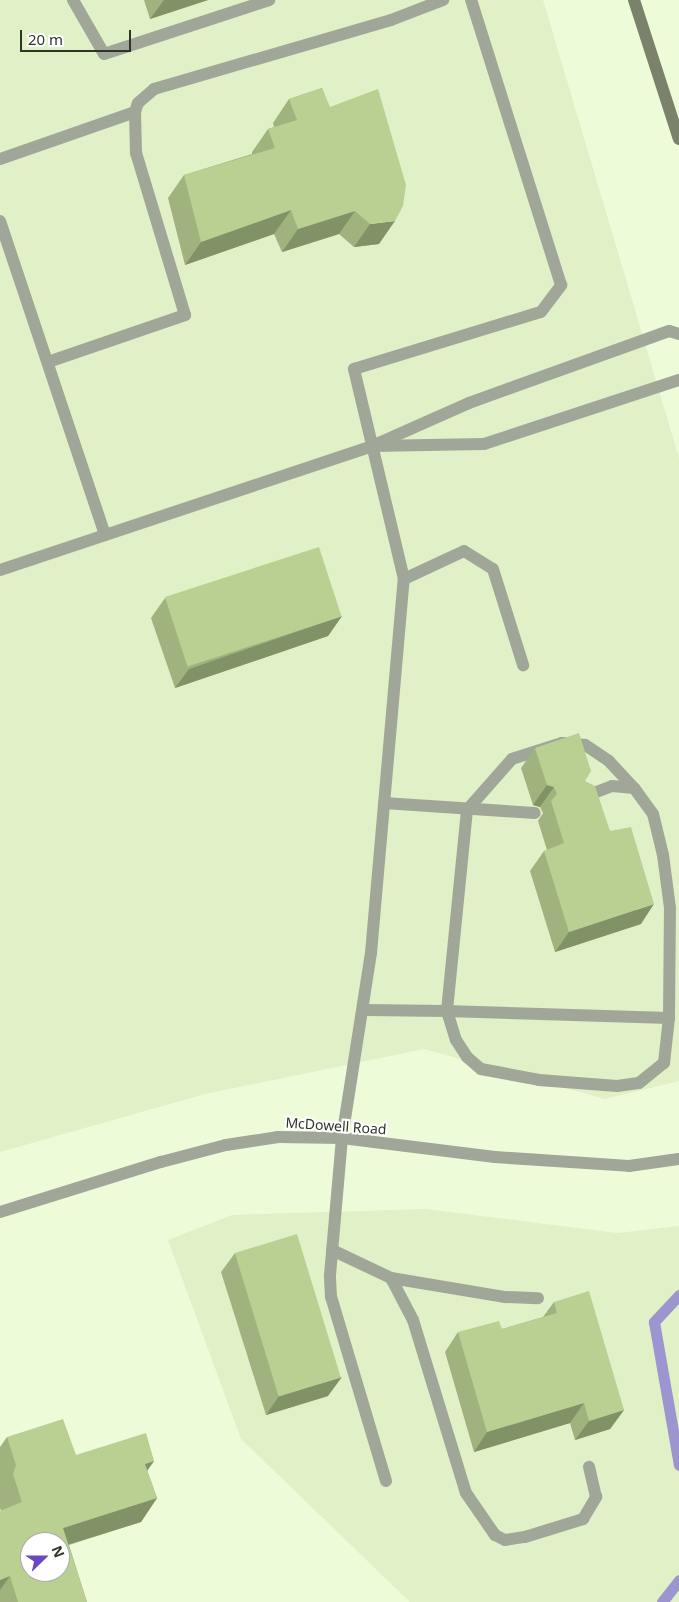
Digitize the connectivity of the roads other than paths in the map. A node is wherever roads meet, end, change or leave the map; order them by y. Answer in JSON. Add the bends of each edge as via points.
{"nodes":[{"id":1,"x":72,"y":0,"type":"edge"},
{"id":2,"x":269,"y":0,"type":"edge"},
{"id":3,"x":443,"y":0,"type":"edge"},
{"id":4,"x":471,"y":0,"type":"edge"},
{"id":5,"x":634,"y":0,"type":"edge"},
{"id":6,"x":135,"y":112,"type":"junction"},
{"id":7,"x":679,"y":139,"type":"edge"},
{"id":8,"x":0,"y":159,"type":"edge"},
{"id":9,"x":0,"y":221,"type":"edge"},
{"id":10,"x":679,"y":334,"type":"edge"},
{"id":11,"x":48,"y":362,"type":"junction"},
{"id":12,"x":679,"y":380,"type":"edge"},
{"id":13,"x":372,"y":446,"type":"junction"},
{"id":14,"x":105,"y":535,"type":"junction"},
{"id":15,"x":0,"y":570,"type":"edge"},
{"id":16,"x":404,"y":579,"type":"junction"},
{"id":17,"x":523,"y":665,"type":"dead end"},
{"id":18,"x":634,"y":788,"type":"junction"},
{"id":19,"x":579,"y":798,"type":"edge"},
{"id":20,"x":384,"y":803,"type":"junction"},
{"id":21,"x":467,"y":810,"type":"junction"},
{"id":22,"x":536,"y":812,"type":"dead end"},
{"id":23,"x":364,"y":1010,"type":"junction"},
{"id":24,"x":447,"y":1010,"type":"junction"},
{"id":25,"x":669,"y":1018,"type":"junction"},
{"id":26,"x":342,"y":1138,"type":"junction"},
{"id":27,"x":679,"y":1159,"type":"edge"},
{"id":28,"x":0,"y":1212,"type":"edge"},
{"id":29,"x":332,"y":1250,"type":"junction"},
{"id":30,"x":391,"y":1278,"type":"junction"},
{"id":31,"x":538,"y":1298,"type":"dead end"},
{"id":32,"x":589,"y":1467,"type":"dead end"},
{"id":33,"x":386,"y":1481,"type":"dead end"}],
"edges":[{"from":1,"to":2,"type":"street","via":[[104,54]]},
{"from":3,"to":6,"type":"street","via":[[391,20],[154,89],[138,103]]},
{"from":4,"to":13,"type":"street","via":[[562,285],[541,312],[354,369]]},
{"from":5,"to":7,"type":"main road"},
{"from":6,"to":8,"type":"street"},
{"from":6,"to":11,"type":"street","via":[[136,153],[185,314]]},
{"from":9,"to":11,"type":"street"},
{"from":10,"to":13,"type":"street","via":[[669,331],[470,403]]},
{"from":11,"to":14,"type":"street"},
{"from":12,"to":13,"type":"street","via":[[484,444]]},
{"from":13,"to":14,"type":"street"},
{"from":13,"to":16,"type":"street"},
{"from":14,"to":15,"type":"street"},
{"from":16,"to":17,"type":"street","via":[[464,551],[493,569]]},
{"from":16,"to":20,"type":"street"},
{"from":18,"to":19,"type":"street","via":[[612,786]]},
{"from":18,"to":21,"type":"street","via":[[610,761],[585,745],[562,742],[512,759]]},
{"from":18,"to":25,"type":"street","via":[[652,814],[663,855],[670,908]]},
{"from":20,"to":21,"type":"street"},
{"from":20,"to":23,"type":"street"},
{"from":21,"to":22,"type":"street"},
{"from":21,"to":24,"type":"street"},
{"from":23,"to":24,"type":"street"},
{"from":23,"to":26,"type":"street"},
{"from":24,"to":25,"type":"street"},
{"from":24,"to":25,"type":"street","via":[[456,1040],[467,1057],[481,1069],[539,1080],[617,1086],[639,1083],[664,1063]]},
{"from":26,"to":27,"type":"street","name":"McDowell Road","via":[[495,1158],[629,1166]]},
{"from":26,"to":28,"type":"street","name":"McDowell Road","via":[[278,1137],[226,1145]]},
{"from":26,"to":29,"type":"street"},
{"from":29,"to":30,"type":"street"},
{"from":29,"to":33,"type":"street","via":[[331,1297]]},
{"from":30,"to":31,"type":"street","via":[[505,1297]]},
{"from":30,"to":32,"type":"street","via":[[413,1320],[466,1493],[495,1535],[505,1540],[526,1537],[582,1519],[596,1497]]}]}
